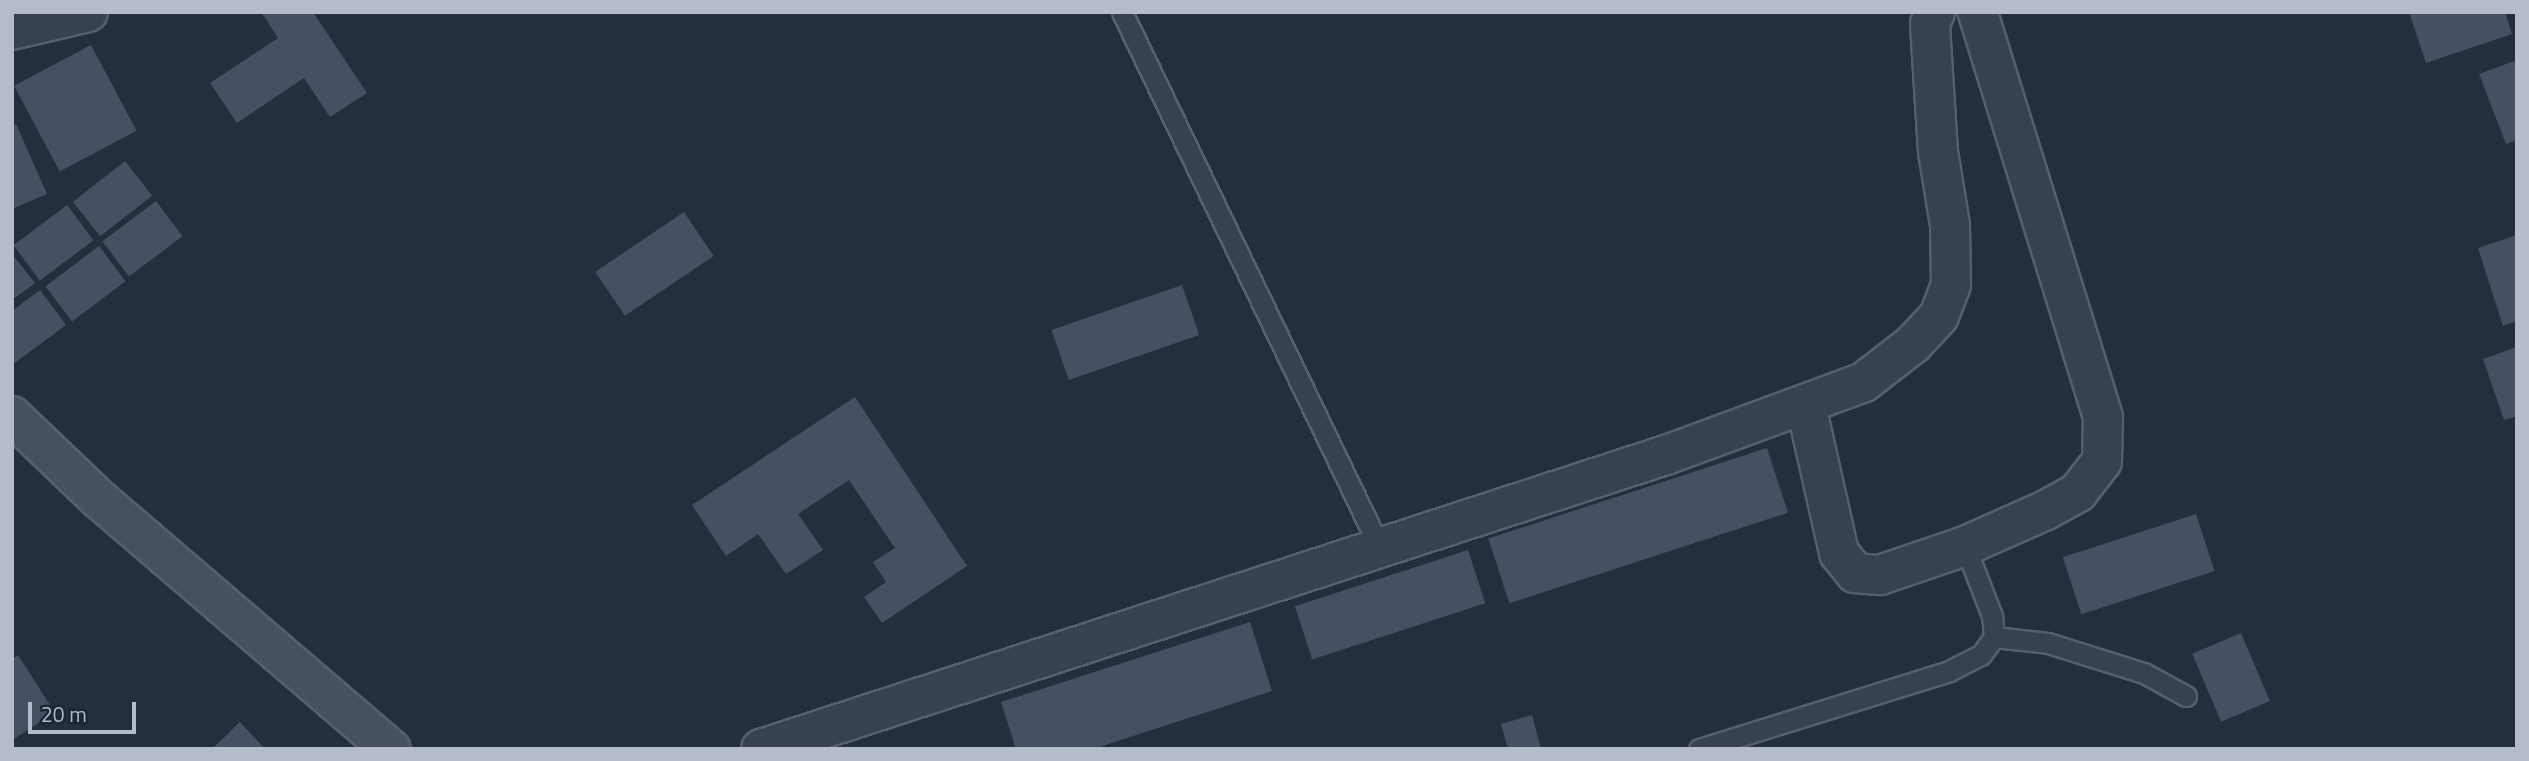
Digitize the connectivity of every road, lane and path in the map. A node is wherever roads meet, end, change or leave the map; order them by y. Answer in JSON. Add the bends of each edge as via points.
{"nodes":[{"id":1,"x":88,"y":12,"type":"edge"},
{"id":2,"x":1122,"y":12,"type":"edge"},
{"id":3,"x":1934,"y":12,"type":"edge"},
{"id":4,"x":1978,"y":12,"type":"edge"},
{"id":5,"x":12,"y":30,"type":"edge"},
{"id":6,"x":1806,"y":406,"type":"junction"},
{"id":7,"x":12,"y":416,"type":"edge"},
{"id":8,"x":1379,"y":546,"type":"junction"},
{"id":9,"x":1965,"y":546,"type":"junction"},
{"id":10,"x":1994,"y":637,"type":"junction"},
{"id":11,"x":2186,"y":696,"type":"dead end"},
{"id":12,"x":391,"y":749,"type":"edge"},
{"id":13,"x":761,"y":749,"type":"edge"},
{"id":14,"x":1699,"y":749,"type":"edge"}],
"edges":[{"from":1,"to":5,"type":"street"},
{"from":2,"to":8,"type":"lane"},
{"from":3,"to":6,"type":"street","via":[[1930,24],[1938,152],[1950,225],[1951,284],[1939,316],[1913,344],[1864,382]]},
{"from":4,"to":9,"type":"street","via":[[2103,417],[2102,461],[2078,492]]},
{"from":6,"to":8,"type":"street"},
{"from":6,"to":9,"type":"street","via":[[1839,553],[1855,573],[1880,575]]},
{"from":7,"to":12,"type":"main road","via":[[100,500]]},
{"from":8,"to":13,"type":"street"},
{"from":9,"to":10,"type":"lane","via":[[1992,615]]},
{"from":10,"to":11,"type":"lane","via":[[2048,643],[2144,673]]},
{"from":10,"to":14,"type":"lane","via":[[1981,655],[1949,671]]}]}
